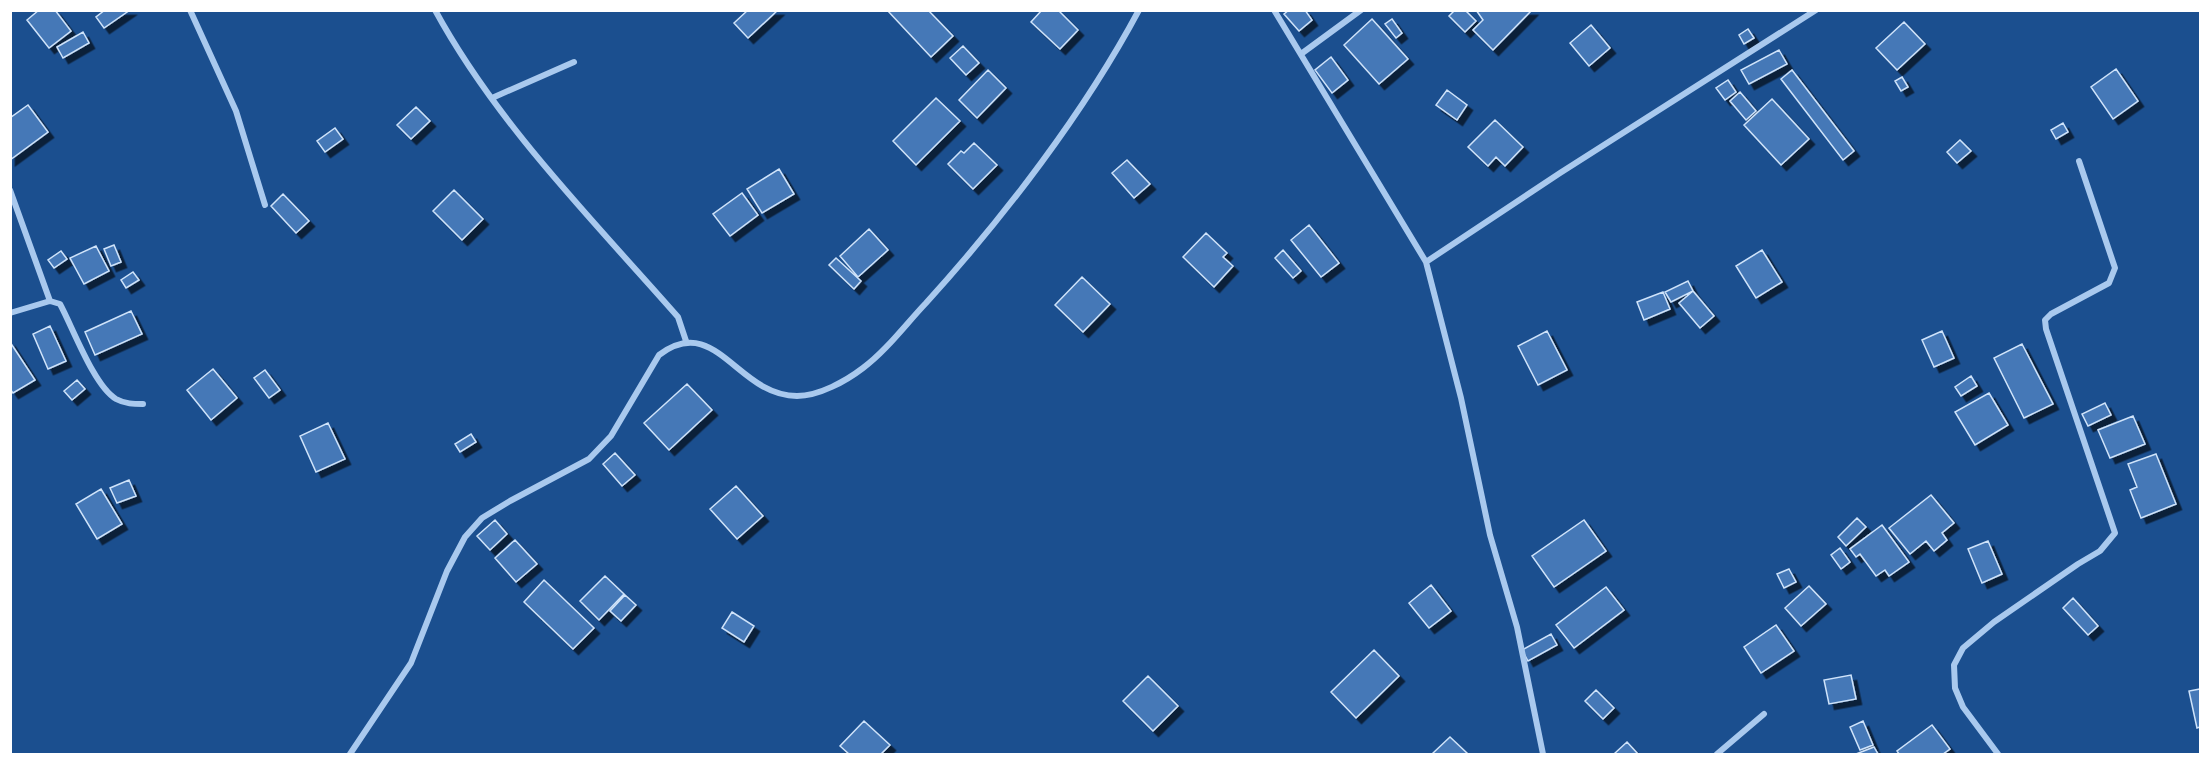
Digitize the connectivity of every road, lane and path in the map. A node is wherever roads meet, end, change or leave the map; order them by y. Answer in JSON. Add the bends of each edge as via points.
{"nodes":[{"id":1,"x":190,"y":10,"type":"edge"},
{"id":2,"x":435,"y":10,"type":"edge"},
{"id":3,"x":1139,"y":10,"type":"edge"},
{"id":4,"x":1274,"y":10,"type":"edge"},
{"id":5,"x":1361,"y":10,"type":"edge"},
{"id":6,"x":1816,"y":10,"type":"edge"},
{"id":7,"x":1301,"y":54,"type":"junction"},
{"id":8,"x":574,"y":62,"type":"dead end"},
{"id":9,"x":492,"y":98,"type":"junction"},
{"id":10,"x":2079,"y":161,"type":"dead end"},
{"id":11,"x":10,"y":190,"type":"edge"},
{"id":12,"x":265,"y":205,"type":"dead end"},
{"id":13,"x":1426,"y":262,"type":"junction"},
{"id":14,"x":50,"y":301,"type":"junction"},
{"id":15,"x":10,"y":313,"type":"edge"},
{"id":16,"x":686,"y":341,"type":"junction"},
{"id":17,"x":143,"y":404,"type":"dead end"},
{"id":18,"x":1764,"y":714,"type":"dead end"},
{"id":19,"x":350,"y":754,"type":"edge"},
{"id":20,"x":1543,"y":754,"type":"edge"},
{"id":21,"x":1717,"y":754,"type":"edge"},
{"id":22,"x":1998,"y":754,"type":"edge"}],
"edges":[{"from":1,"to":12,"type":"street","via":[[236,111]]},
{"from":2,"to":9,"type":"street","via":[[460,57]]},
{"from":3,"to":16,"type":"street","via":[[1102,76],[964,261],[864,367],[833,387],[800,396],[777,395],[711,348]]},
{"from":4,"to":7,"type":"street"},
{"from":5,"to":7,"type":"street"},
{"from":6,"to":13,"type":"street"},
{"from":7,"to":13,"type":"street"},
{"from":8,"to":9,"type":"street"},
{"from":9,"to":16,"type":"street","via":[[678,317]]},
{"from":10,"to":22,"type":"street","via":[[2115,268],[2109,283],[2045,320],[2115,532],[2100,551],[1963,648],[1954,665],[1955,688],[1964,707]]},
{"from":11,"to":14,"type":"street"},
{"from":13,"to":20,"type":"street","via":[[1461,398],[1490,535],[1517,627]]},
{"from":14,"to":15,"type":"street"},
{"from":14,"to":17,"type":"street","via":[[60,304],[99,379],[114,398]]},
{"from":16,"to":19,"type":"street","via":[[659,355],[611,436],[589,459],[482,518],[465,537],[447,571],[411,663]]},
{"from":18,"to":21,"type":"street"}]}
